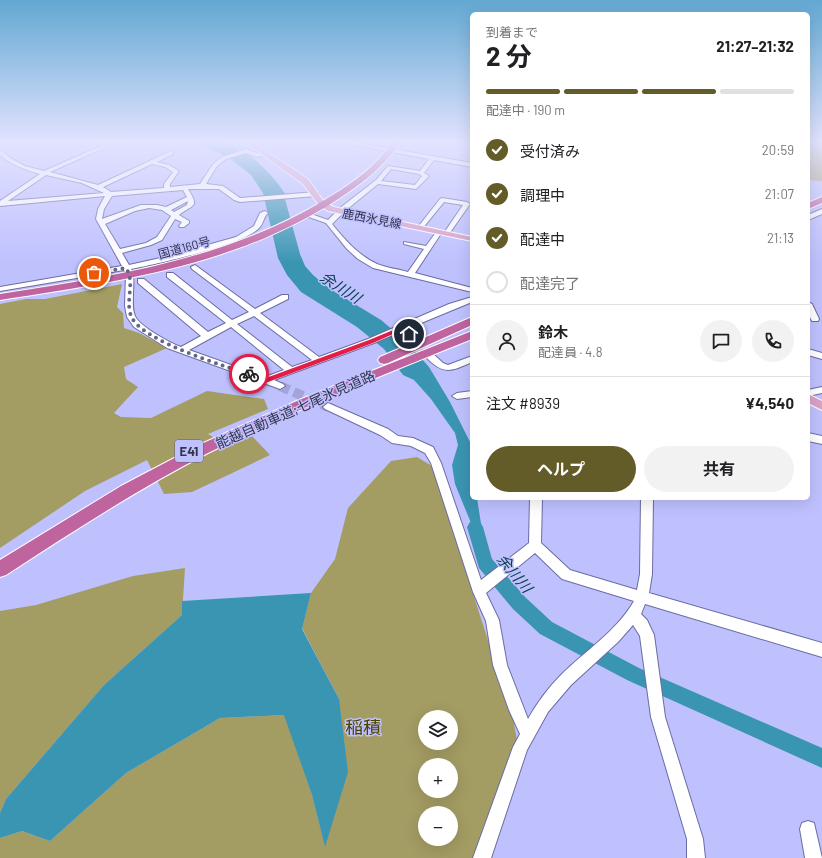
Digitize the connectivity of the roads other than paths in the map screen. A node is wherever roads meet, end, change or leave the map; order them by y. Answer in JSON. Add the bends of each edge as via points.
{"nodes":[{"id":1,"x":30,"y":183,"type":"edge"},
{"id":2,"x":85,"y":183,"type":"edge"},
{"id":3,"x":107,"y":183,"type":"edge"},
{"id":4,"x":168,"y":183,"type":"edge"},
{"id":5,"x":204,"y":183,"type":"edge"},
{"id":6,"x":307,"y":183,"type":"edge"},
{"id":7,"x":356,"y":183,"type":"edge"},
{"id":8,"x":376,"y":183,"type":"edge"},
{"id":9,"x":385,"y":183,"type":"edge"},
{"id":10,"x":420,"y":183,"type":"edge"},
{"id":11,"x":202,"y":186,"type":"junction"},
{"id":12,"x":99,"y":187,"type":"junction"},
{"id":13,"x":184,"y":187,"type":"junction"},
{"id":14,"x":167,"y":189,"type":"junction"},
{"id":15,"x":110,"y":194,"type":"junction"},
{"id":16,"x":316,"y":194,"type":"junction"},
{"id":17,"x":341,"y":194,"type":"junction"},
{"id":18,"x":191,"y":197,"type":"junction"},
{"id":19,"x":822,"y":197,"type":"edge"},
{"id":20,"x":356,"y":198,"type":"junction"},
{"id":21,"x":261,"y":199,"type":"junction"},
{"id":22,"x":0,"y":204,"type":"edge"},
{"id":23,"x":816,"y":206,"type":"edge"},
{"id":24,"x":323,"y":207,"type":"junction"},
{"id":25,"x":165,"y":210,"type":"junction"},
{"id":26,"x":340,"y":212,"type":"junction"},
{"id":27,"x":265,"y":213,"type":"junction"},
{"id":28,"x":308,"y":215,"type":"junction"},
{"id":29,"x":810,"y":215,"type":"edge"},
{"id":30,"x":174,"y":216,"type":"junction"},
{"id":31,"x":186,"y":222,"type":"dead end"},
{"id":32,"x":328,"y":222,"type":"junction"},
{"id":33,"x":101,"y":223,"type":"junction"},
{"id":34,"x":266,"y":228,"type":"junction"},
{"id":35,"x":420,"y":228,"type":"junction"},
{"id":36,"x":439,"y":232,"type":"junction"},
{"id":37,"x":447,"y":233,"type":"junction"},
{"id":38,"x":470,"y":239,"type":"edge"},
{"id":39,"x":406,"y":243,"type":"dead end"},
{"id":40,"x":427,"y":248,"type":"junction"},
{"id":41,"x":117,"y":252,"type":"junction"},
{"id":42,"x":195,"y":267,"type":"dead end"},
{"id":43,"x":128,"y":271,"type":"junction"},
{"id":44,"x":170,"y":275,"type":"dead end"},
{"id":45,"x":410,"y":275,"type":"junction"},
{"id":46,"x":141,"y":281,"type":"dead end"},
{"id":47,"x":0,"y":288,"type":"edge"},
{"id":48,"x":470,"y":290,"type":"edge"},
{"id":49,"x":0,"y":297,"type":"edge"},
{"id":50,"x":284,"y":297,"type":"dead end"},
{"id":51,"x":470,"y":300,"type":"edge"},
{"id":52,"x":810,"y":308,"type":"edge"},
{"id":53,"x":256,"y":312,"type":"junction"},
{"id":54,"x":815,"y":318,"type":"edge"},
{"id":55,"x":470,"y":321,"type":"edge"},
{"id":56,"x":232,"y":324,"type":"junction"},
{"id":57,"x":401,"y":328,"type":"junction"},
{"id":58,"x":470,"y":331,"type":"edge"},
{"id":59,"x":207,"y":336,"type":"junction"},
{"id":60,"x":470,"y":336,"type":"edge"},
{"id":61,"x":470,"y":340,"type":"edge"},
{"id":62,"x":421,"y":349,"type":"junction"},
{"id":63,"x":182,"y":350,"type":"junction"},
{"id":64,"x":810,"y":352,"type":"edge"},
{"id":65,"x":822,"y":355,"type":"edge"},
{"id":66,"x":320,"y":360,"type":"junction"},
{"id":67,"x":470,"y":360,"type":"edge"},
{"id":68,"x":389,"y":363,"type":"junction"},
{"id":69,"x":291,"y":371,"type":"junction"},
{"id":70,"x":266,"y":380,"type":"junction"},
{"id":71,"x":280,"y":386,"type":"tunnel mouth"},
{"id":72,"x":822,"y":390,"type":"edge"},
{"id":73,"x":810,"y":393,"type":"edge"},
{"id":74,"x":470,"y":394,"type":"edge"},
{"id":75,"x":456,"y":396,"type":"dead end"},
{"id":76,"x":810,"y":399,"type":"edge"},
{"id":77,"x":822,"y":406,"type":"edge"},
{"id":78,"x":328,"y":407,"type":"tunnel mouth"},
{"id":79,"x":810,"y":437,"type":"edge"},
{"id":80,"x":822,"y":440,"type":"edge"},
{"id":81,"x":536,"y":500,"type":"edge"},
{"id":82,"x":647,"y":500,"type":"edge"},
{"id":83,"x":535,"y":545,"type":"junction"},
{"id":84,"x":0,"y":562,"type":"edge"},
{"id":85,"x":0,"y":569,"type":"edge"},
{"id":86,"x":482,"y":588,"type":"junction"},
{"id":87,"x":642,"y":598,"type":"junction"},
{"id":88,"x":633,"y":615,"type":"junction"},
{"id":89,"x":822,"y":650,"type":"edge"},
{"id":90,"x":527,"y":733,"type":"junction"},
{"id":91,"x":808,"y":829,"type":"dead end"},
{"id":92,"x":482,"y":858,"type":"edge"},
{"id":93,"x":696,"y":858,"type":"edge"},
{"id":94,"x":814,"y":858,"type":"edge"}],
"edges":[{"from":1,"to":22,"type":"street"},
{"from":2,"to":12,"type":"street"},
{"from":3,"to":12,"type":"street"},
{"from":4,"to":14,"type":"street"},
{"from":5,"to":11,"type":"street"},
{"from":6,"to":16,"type":"main road","name":"鹿西氷見線"},
{"from":7,"to":17,"type":"highway","name":"国道160号"},
{"from":8,"to":20,"type":"street"},
{"from":9,"to":10,"type":"street","via":[[416,187]]},
{"from":11,"to":13,"type":"street"},
{"from":11,"to":21,"type":"street","via":[[221,187],[240,200]]},
{"from":12,"to":15,"type":"street"},
{"from":13,"to":14,"type":"street"},
{"from":13,"to":18,"type":"street"},
{"from":14,"to":15,"type":"street"},
{"from":15,"to":22,"type":"street"},
{"from":15,"to":33,"type":"street","via":[[101,209]]},
{"from":16,"to":21,"type":"street"},
{"from":16,"to":24,"type":"main road","name":"鹿西氷見線"},
{"from":17,"to":20,"type":"street"},
{"from":17,"to":24,"type":"highway","name":"国道160号"},
{"from":18,"to":25,"type":"street"},
{"from":18,"to":30,"type":"street","via":[[188,208]]},
{"from":19,"to":23,"type":"highway"},
{"from":20,"to":26,"type":"street"},
{"from":21,"to":27,"type":"street"},
{"from":23,"to":29,"type":"street"},
{"from":24,"to":26,"type":"main road","name":"鹿西氷見線"},
{"from":24,"to":28,"type":"highway","name":"国道160号"},
{"from":25,"to":30,"type":"street"},
{"from":25,"to":33,"type":"street","via":[[157,207],[136,208]]},
{"from":26,"to":32,"type":"street"},
{"from":26,"to":35,"type":"main road","name":"鹿西氷見線"},
{"from":27,"to":34,"type":"street"},
{"from":27,"to":43,"type":"street","via":[[262,214],[257,227],[238,238]]},
{"from":28,"to":32,"type":"street"},
{"from":28,"to":34,"type":"highway","name":"国道160号","via":[[291,223]]},
{"from":30,"to":31,"type":"street"},
{"from":30,"to":41,"type":"street","via":[[162,236],[155,241],[145,246]]},
{"from":32,"to":45,"type":"street","via":[[351,251],[361,259]]},
{"from":33,"to":41,"type":"street"},
{"from":34,"to":43,"type":"highway","name":"国道160号","via":[[196,258]]},
{"from":35,"to":36,"type":"main road","name":"鹿西氷見線"},
{"from":35,"to":37,"type":"street","via":[[442,200],[467,204]]},
{"from":36,"to":37,"type":"main road","name":"鹿西氷見線"},
{"from":36,"to":40,"type":"street"},
{"from":37,"to":38,"type":"main road","name":"鹿西氷見線"},
{"from":39,"to":40,"type":"street"},
{"from":40,"to":45,"type":"street"},
{"from":41,"to":43,"type":"street"},
{"from":42,"to":53,"type":"street"},
{"from":43,"to":47,"type":"street"},
{"from":43,"to":49,"type":"highway","name":"国道160号","via":[[71,286]]},
{"from":43,"to":63,"type":"street","via":[[131,317],[137,325],[170,346]]},
{"from":44,"to":56,"type":"street"},
{"from":45,"to":48,"type":"street"},
{"from":46,"to":59,"type":"street"},
{"from":50,"to":53,"type":"street"},
{"from":51,"to":57,"type":"street"},
{"from":52,"to":54,"type":"street"},
{"from":53,"to":56,"type":"street"},
{"from":53,"to":66,"type":"street"},
{"from":55,"to":62,"type":"highway"},
{"from":56,"to":59,"type":"street"},
{"from":56,"to":69,"type":"street"},
{"from":57,"to":62,"type":"street"},
{"from":57,"to":66,"type":"street"},
{"from":58,"to":62,"type":"highway","name":"能越自動車道;七尾氷見道路","number":"E41"},
{"from":59,"to":63,"type":"street"},
{"from":60,"to":62,"type":"highway","name":"能越自動車道;七尾氷見道路","number":"E41"},
{"from":61,"to":62,"type":"highway"},
{"from":62,"to":67,"type":"street","via":[[444,368]]},
{"from":62,"to":68,"type":"highway","name":"能越自動車道;七尾氷見道路","number":"E41"},
{"from":63,"to":70,"type":"street"},
{"from":64,"to":65,"type":"street"},
{"from":66,"to":69,"type":"street"},
{"from":68,"to":84,"type":"highway","name":"能越自動車道;七尾氷見道路","number":"E41","via":[[240,425],[183,454],[110,494]]},
{"from":68,"to":85,"type":"highway","name":"能越自動車道;七尾氷見道路","number":"E41","via":[[204,449],[61,530]]},
{"from":69,"to":70,"type":"street"},
{"from":70,"to":71,"type":"street"},
{"from":72,"to":73,"type":"street"},
{"from":74,"to":75,"type":"street"},
{"from":76,"to":77,"type":"main road"},
{"from":78,"to":86,"type":"street","via":[[396,440],[413,442],[429,450]]},
{"from":79,"to":80,"type":"street"},
{"from":81,"to":83,"type":"street"},
{"from":82,"to":87,"type":"street","via":[[646,574]]},
{"from":83,"to":86,"type":"street"},
{"from":83,"to":87,"type":"street","via":[[566,575]]},
{"from":86,"to":90,"type":"street","via":[[492,620],[500,665]]},
{"from":87,"to":88,"type":"street"},
{"from":87,"to":89,"type":"street"},
{"from":88,"to":90,"type":"street","via":[[571,675],[543,707]]},
{"from":88,"to":93,"type":"street","via":[[647,635],[658,717],[695,839]]},
{"from":90,"to":92,"type":"street","via":[[505,788]]},
{"from":91,"to":94,"type":"street"}]}
